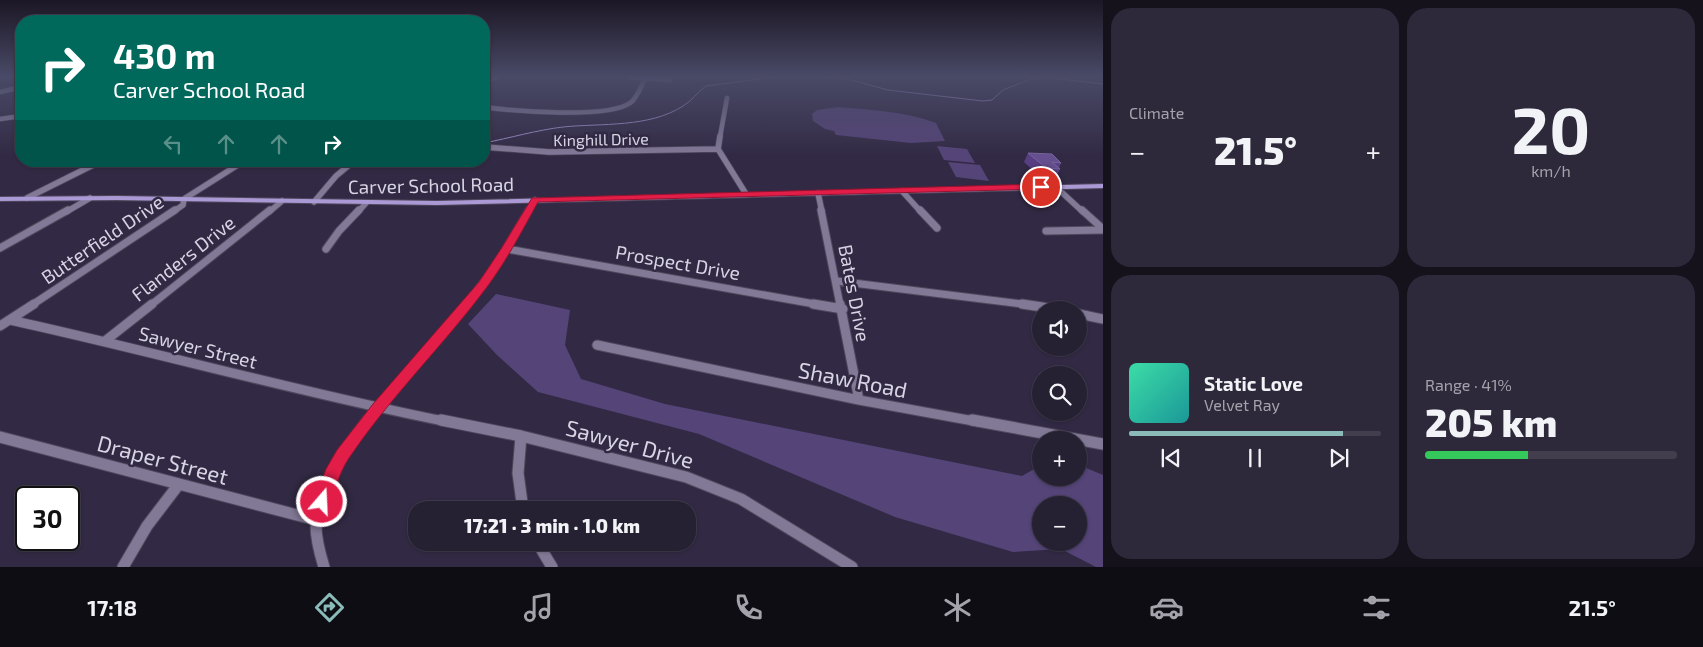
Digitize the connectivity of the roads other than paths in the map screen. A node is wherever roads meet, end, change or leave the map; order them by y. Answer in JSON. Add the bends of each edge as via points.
{"nodes":[{"id":1,"x":630,"y":103,"type":"edge"},
{"id":2,"x":726,"y":103,"type":"edge"},
{"id":3,"x":490,"y":108,"type":"edge"},
{"id":4,"x":15,"y":117,"type":"edge"},
{"id":5,"x":0,"y":119,"type":"edge"},
{"id":6,"x":490,"y":147,"type":"edge"},
{"id":7,"x":718,"y":149,"type":"junction"},
{"id":8,"x":89,"y":167,"type":"edge"},
{"id":9,"x":235,"y":167,"type":"edge"},
{"id":10,"x":347,"y":167,"type":"edge"},
{"id":11,"x":1103,"y":186,"type":"edge"},
{"id":12,"x":1056,"y":187,"type":"junction"},
{"id":13,"x":902,"y":191,"type":"junction"},
{"id":14,"x":818,"y":193,"type":"junction"},
{"id":15,"x":746,"y":194,"type":"junction"},
{"id":16,"x":0,"y":198,"type":"edge"},
{"id":17,"x":27,"y":198,"type":"junction"},
{"id":18,"x":90,"y":198,"type":"junction"},
{"id":19,"x":184,"y":199,"type":"junction"},
{"id":20,"x":535,"y":200,"type":"junction"},
{"id":21,"x":282,"y":201,"type":"junction"},
{"id":22,"x":314,"y":202,"type":"junction"},
{"id":23,"x":366,"y":202,"type":"junction"},
{"id":24,"x":937,"y":228,"type":"dead end"},
{"id":25,"x":1103,"y":229,"type":"edge"},
{"id":26,"x":1046,"y":231,"type":"dead end"},
{"id":27,"x":0,"y":248,"type":"edge"},
{"id":28,"x":326,"y":249,"type":"dead end"},
{"id":29,"x":506,"y":249,"type":"junction"},
{"id":30,"x":837,"y":281,"type":"junction"},
{"id":31,"x":1032,"y":305,"type":"edge"},
{"id":32,"x":843,"y":309,"type":"junction"},
{"id":33,"x":1087,"y":316,"type":"edge"},
{"id":34,"x":1103,"y":319,"type":"edge"},
{"id":35,"x":10,"y":320,"type":"junction"},
{"id":36,"x":0,"y":326,"type":"edge"},
{"id":37,"x":105,"y":341,"type":"junction"},
{"id":38,"x":597,"y":345,"type":"dead end"},
{"id":39,"x":859,"y":400,"type":"junction"},
{"id":40,"x":378,"y":408,"type":"junction"},
{"id":41,"x":521,"y":436,"type":"junction"},
{"id":42,"x":0,"y":437,"type":"edge"},
{"id":43,"x":1103,"y":444,"type":"edge"},
{"id":44,"x":179,"y":484,"type":"junction"},
{"id":45,"x":521,"y":501,"type":"edge"},
{"id":46,"x":316,"y":520,"type":"junction"},
{"id":47,"x":542,"y":551,"type":"edge"},
{"id":48,"x":848,"y":566,"type":"edge"},
{"id":49,"x":123,"y":567,"type":"edge"},
{"id":50,"x":324,"y":567,"type":"edge"},
{"id":51,"x":552,"y":567,"type":"edge"}],
"edges":[{"from":1,"to":3,"type":"street","via":[[611,110],[530,112]]},
{"from":2,"to":7,"type":"street"},
{"from":4,"to":5,"type":"street"},
{"from":6,"to":7,"type":"street","name":"Kinghill Drive","via":[[549,152]]},
{"from":7,"to":15,"type":"street"},
{"from":8,"to":17,"type":"street"},
{"from":9,"to":19,"type":"street","name":"Butterfield Drive"},
{"from":10,"to":22,"type":"street"},
{"from":11,"to":12,"type":"main road","name":"Carver School Road"},
{"from":12,"to":13,"type":"main road","name":"Carver School Road"},
{"from":12,"to":25,"type":"street"},
{"from":13,"to":14,"type":"main road","name":"Carver School Road"},
{"from":13,"to":24,"type":"street"},
{"from":14,"to":15,"type":"main road","name":"Carver School Road"},
{"from":14,"to":30,"type":"street","name":"Bates Drive"},
{"from":15,"to":20,"type":"main road","name":"Carver School Road"},
{"from":16,"to":17,"type":"main road","name":"Carver School Road"},
{"from":17,"to":18,"type":"main road","name":"Carver School Road"},
{"from":18,"to":19,"type":"main road","name":"Carver School Road"},
{"from":18,"to":27,"type":"street"},
{"from":19,"to":21,"type":"main road","name":"Carver School Road"},
{"from":19,"to":35,"type":"street","name":"Butterfield Drive","via":[[183,205],[165,218]]},
{"from":20,"to":23,"type":"main road","name":"Carver School Road"},
{"from":20,"to":29,"type":"street"},
{"from":21,"to":22,"type":"main road","name":"Carver School Road"},
{"from":21,"to":37,"type":"street","name":"Flanders Drive"},
{"from":22,"to":23,"type":"main road","name":"Carver School Road"},
{"from":23,"to":28,"type":"street"},
{"from":25,"to":26,"type":"street"},
{"from":29,"to":32,"type":"street","name":"Prospect Drive"},
{"from":29,"to":40,"type":"street","via":[[483,285]]},
{"from":30,"to":31,"type":"street"},
{"from":30,"to":32,"type":"street","name":"Bates Drive"},
{"from":32,"to":39,"type":"street","name":"Bates Drive"},
{"from":33,"to":34,"type":"street"},
{"from":35,"to":36,"type":"street","name":"Butterfield Drive"},
{"from":35,"to":37,"type":"street","name":"Sawyer Street"},
{"from":37,"to":40,"type":"street","name":"Sawyer Street"},
{"from":38,"to":39,"type":"street","name":"Shaw Road"},
{"from":39,"to":43,"type":"street","name":"Shaw Road"},
{"from":40,"to":41,"type":"street","name":"Sawyer Drive"},
{"from":40,"to":46,"type":"street","via":[[334,469]]},
{"from":41,"to":45,"type":"street","via":[[516,477]]},
{"from":41,"to":48,"type":"street","name":"Sawyer Drive","via":[[650,467],[718,489],[769,515]]},
{"from":42,"to":44,"type":"street","name":"Draper Street"},
{"from":44,"to":46,"type":"street","name":"Draper Street"},
{"from":44,"to":49,"type":"street","via":[[147,526]]},
{"from":46,"to":50,"type":"street"},
{"from":47,"to":51,"type":"street"}]}
